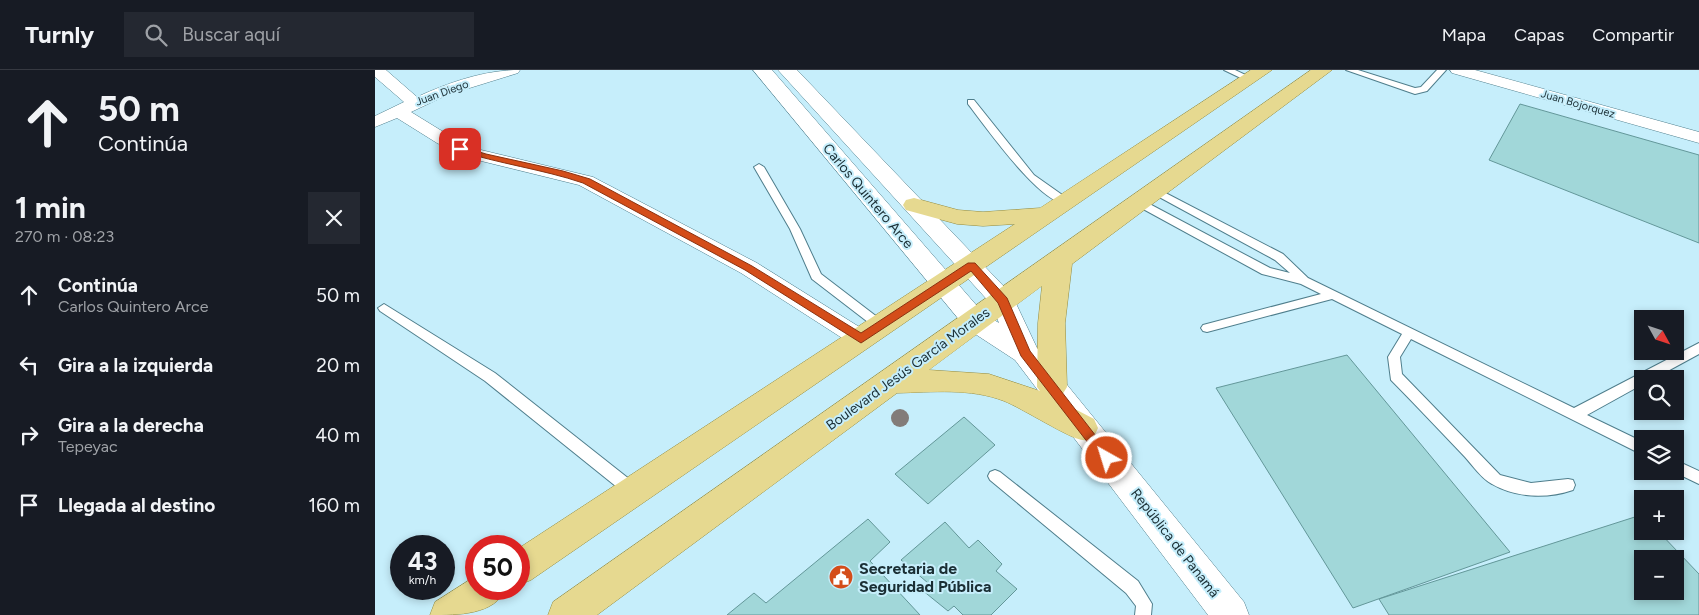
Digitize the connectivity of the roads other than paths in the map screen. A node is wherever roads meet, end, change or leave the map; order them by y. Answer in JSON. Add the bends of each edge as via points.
{"nodes":[{"id":1,"x":376,"y":70,"type":"edge"},
{"id":2,"x":512,"y":70,"type":"edge"},
{"id":3,"x":762,"y":70,"type":"edge"},
{"id":4,"x":787,"y":70,"type":"edge"},
{"id":5,"x":1228,"y":70,"type":"edge"},
{"id":6,"x":1323,"y":70,"type":"edge"},
{"id":7,"x":1350,"y":70,"type":"edge"},
{"id":8,"x":1442,"y":70,"type":"edge"},
{"id":9,"x":1458,"y":70,"type":"edge"},
{"id":10,"x":1257,"y":74,"type":"edge"},
{"id":11,"x":971,"y":102,"type":"dead end"},
{"id":12,"x":406,"y":107,"type":"junction"},
{"id":13,"x":832,"y":118,"type":"junction"},
{"id":14,"x":375,"y":122,"type":"edge"},
{"id":15,"x":809,"y":126,"type":"junction"},
{"id":16,"x":1699,"y":138,"type":"edge"},
{"id":17,"x":759,"y":167,"type":"dead end"},
{"id":18,"x":1146,"y":196,"type":"junction"},
{"id":19,"x":1064,"y":201,"type":"junction"},
{"id":20,"x":914,"y":205,"type":"junction"},
{"id":21,"x":1043,"y":214,"type":"junction"},
{"id":22,"x":1060,"y":260,"type":"junction"},
{"id":23,"x":972,"y":266,"type":"junction"},
{"id":24,"x":1305,"y":281,"type":"junction"},
{"id":25,"x":943,"y":285,"type":"junction"},
{"id":26,"x":1333,"y":295,"type":"junction"},
{"id":27,"x":1003,"y":301,"type":"junction"},
{"id":28,"x":384,"y":308,"type":"dead end"},
{"id":29,"x":975,"y":321,"type":"junction"},
{"id":30,"x":1207,"y":328,"type":"dead end"},
{"id":31,"x":871,"y":332,"type":"junction"},
{"id":32,"x":1409,"y":333,"type":"junction"},
{"id":33,"x":1699,"y":348,"type":"edge"},
{"id":34,"x":1025,"y":353,"type":"junction"},
{"id":35,"x":891,"y":382,"type":"junction"},
{"id":36,"x":1052,"y":387,"type":"junction"},
{"id":37,"x":1574,"y":415,"type":"junction"},
{"id":38,"x":1083,"y":428,"type":"junction"},
{"id":39,"x":1634,"y":445,"type":"edge"},
{"id":40,"x":1684,"y":470,"type":"edge"},
{"id":41,"x":995,"y":476,"type":"dead end"},
{"id":42,"x":1699,"y":478,"type":"edge"},
{"id":43,"x":1567,"y":484,"type":"dead end"},
{"id":44,"x":633,"y":491,"type":"junction"},
{"id":45,"x":530,"y":561,"type":"edge"},
{"id":46,"x":471,"y":600,"type":"edge"},
{"id":47,"x":448,"y":615,"type":"edge"},
{"id":48,"x":566,"y":615,"type":"edge"},
{"id":49,"x":1143,"y":615,"type":"edge"},
{"id":50,"x":1231,"y":615,"type":"edge"}],
"edges":[{"from":1,"to":12,"type":"street"},
{"from":2,"to":12,"type":"street","name":"Juan Diego"},
{"from":3,"to":15,"type":"main road","name":"Carlos Quintero Arce"},
{"from":4,"to":13,"type":"main road","name":"Carlos Quintero Arce"},
{"from":5,"to":10,"type":"lane"},
{"from":6,"to":18,"type":"main road","name":"Boulevard Jesús García Morales"},
{"from":7,"to":8,"type":"lane","via":[[1415,92],[1425,89]]},
{"from":9,"to":16,"type":"street","name":"Juan Bojorquez"},
{"from":10,"to":19,"type":"main road"},
{"from":11,"to":19,"type":"lane","via":[[1030,177]]},
{"from":12,"to":14,"type":"street","name":"Juan Diego"},
{"from":12,"to":31,"type":"street","via":[[460,149],[586,181]]},
{"from":13,"to":15,"type":"main road"},
{"from":13,"to":20,"type":"main road","name":"Carlos Quintero Arce"},
{"from":15,"to":25,"type":"main road","name":"Carlos Quintero Arce"},
{"from":17,"to":31,"type":"lane","via":[[795,229],[816,276]]},
{"from":18,"to":22,"type":"main road","name":"Boulevard Jesús García Morales"},
{"from":18,"to":24,"type":"lane","via":[[1279,257]]},
{"from":18,"to":24,"type":"lane","via":[[1266,271]]},
{"from":19,"to":21,"type":"main road"},
{"from":20,"to":21,"type":"main road","via":[[957,217],[983,220]]},
{"from":20,"to":23,"type":"main road","name":"Carlos Quintero Arce"},
{"from":21,"to":23,"type":"main road"},
{"from":22,"to":27,"type":"main road","name":"Boulevard Jesús García Morales"},
{"from":22,"to":36,"type":"main road","via":[[1051,316]]},
{"from":23,"to":25,"type":"main road"},
{"from":23,"to":27,"type":"main road","name":"Carlos Quintero Arce"},
{"from":24,"to":26,"type":"lane"},
{"from":25,"to":29,"type":"main road","name":"Carlos Quintero Arce"},
{"from":25,"to":31,"type":"main road"},
{"from":26,"to":30,"type":"lane"},
{"from":26,"to":32,"type":"lane"},
{"from":27,"to":29,"type":"main road","name":"Boulevard Jesús García Morales"},
{"from":27,"to":34,"type":"main road","name":"República de Panamá"},
{"from":28,"to":44,"type":"lane","via":[[490,377]]},
{"from":29,"to":34,"type":"main road","name":"República de Panamá"},
{"from":29,"to":35,"type":"main road","name":"Boulevard Jesús García Morales"},
{"from":31,"to":44,"type":"main road"},
{"from":32,"to":37,"type":"lane"},
{"from":32,"to":43,"type":"lane","via":[[1394,357],[1396,376],[1495,479],[1516,488],[1538,491]]},
{"from":33,"to":37,"type":"lane"},
{"from":34,"to":36,"type":"main road","name":"República de Panamá"},
{"from":35,"to":38,"type":"main road","via":[[952,381],[1003,389]]},
{"from":35,"to":48,"type":"main road","name":"Boulevard Jesús García Morales"},
{"from":36,"to":38,"type":"main road","name":"República de Panamá"},
{"from":37,"to":39,"type":"lane"},
{"from":38,"to":50,"type":"main road","name":"República de Panamá"},
{"from":40,"to":42,"type":"lane"},
{"from":41,"to":49,"type":"lane","via":[[1132,586],[1144,604]]},
{"from":44,"to":45,"type":"main road"},
{"from":46,"to":47,"type":"main road"}]}
